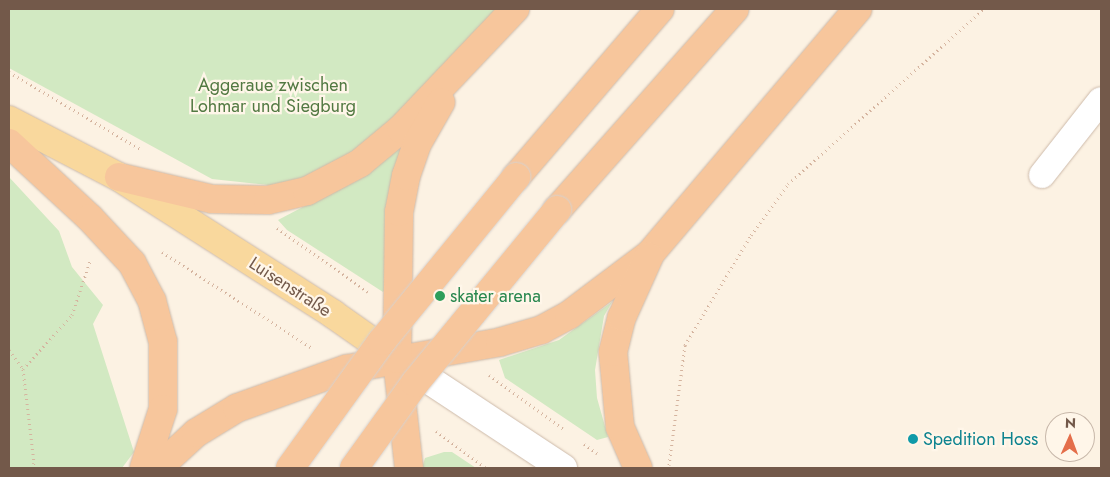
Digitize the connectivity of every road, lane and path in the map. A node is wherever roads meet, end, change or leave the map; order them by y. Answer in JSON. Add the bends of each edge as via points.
{"nodes":[{"id":1,"x":514,"y":9,"type":"edge"},
{"id":2,"x":660,"y":9,"type":"edge"},
{"id":3,"x":735,"y":9,"type":"edge"},
{"id":4,"x":858,"y":9,"type":"edge"},
{"id":5,"x":984,"y":9,"type":"edge"},
{"id":6,"x":459,"y":69,"type":"junction"},
{"id":7,"x":9,"y":72,"type":"edge"},
{"id":8,"x":1101,"y":100,"type":"edge"},
{"id":9,"x":9,"y":120,"type":"edge"},
{"id":10,"x":9,"y":143,"type":"edge"},
{"id":11,"x":146,"y":152,"type":"dead end"},
{"id":12,"x":1042,"y":175,"type":"dead end"},
{"id":13,"x":119,"y":177,"type":"junction"},
{"id":14,"x":268,"y":200,"type":"junction"},
{"id":15,"x":158,"y":249,"type":"dead end"},
{"id":16,"x":93,"y":253,"type":"dead end"},
{"id":17,"x":650,"y":254,"type":"junction"},
{"id":18,"x":397,"y":311,"type":"junction"},
{"id":19,"x":9,"y":350,"type":"edge"},
{"id":20,"x":457,"y":352,"type":"junction"},
{"id":21,"x":398,"y":359,"type":"junction"},
{"id":22,"x":23,"y":369,"type":"junction"},
{"id":23,"x":346,"y":370,"type":"junction"},
{"id":24,"x":404,"y":407,"type":"junction"},
{"id":25,"x":568,"y":432,"type":"dead end"},
{"id":26,"x":575,"y":438,"type":"dead end"},
{"id":27,"x":599,"y":455,"type":"dead end"},
{"id":28,"x":31,"y":468,"type":"edge"},
{"id":29,"x":144,"y":468,"type":"edge"},
{"id":30,"x":158,"y":468,"type":"edge"},
{"id":31,"x":290,"y":468,"type":"edge"},
{"id":32,"x":354,"y":468,"type":"edge"},
{"id":33,"x":409,"y":468,"type":"edge"},
{"id":34,"x":486,"y":468,"type":"edge"},
{"id":35,"x":563,"y":468,"type":"edge"},
{"id":36,"x":638,"y":468,"type":"edge"},
{"id":37,"x":668,"y":468,"type":"edge"}],
"edges":[{"from":1,"to":6,"type":"highway"},
{"from":2,"to":31,"type":"highway","bridge":true,"via":[[516,176],[382,342]]},
{"from":3,"to":32,"type":"highway","bridge":true,"via":[[557,210],[416,383]]},
{"from":4,"to":17,"type":"highway"},
{"from":5,"to":37,"type":"path","via":[[788,184],[751,235],[685,345]]},
{"from":6,"to":14,"type":"highway","via":[[401,130],[360,163],[307,190]]},
{"from":6,"to":18,"type":"highway","via":[[417,144],[406,176],[399,212]]},
{"from":7,"to":11,"type":"path"},
{"from":8,"to":12,"type":"street"},
{"from":9,"to":13,"type":"main road","name":"Luisenstraße"},
{"from":10,"to":29,"type":"highway","via":[[90,218],[126,257],[152,301],[163,342],[163,409]]},
{"from":13,"to":14,"type":"highway","via":[[212,199]]},
{"from":13,"to":21,"type":"main road","name":"Luisenstraße"},
{"from":14,"to":18,"type":"path","via":[[276,227],[330,268]]},
{"from":15,"to":23,"type":"path"},
{"from":16,"to":22,"type":"path","via":[[72,315]]},
{"from":17,"to":20,"type":"highway","via":[[576,310],[541,330]]},
{"from":17,"to":36,"type":"highway","via":[[622,317],[613,352],[620,427]]},
{"from":18,"to":21,"type":"highway"},
{"from":19,"to":22,"type":"path"},
{"from":20,"to":21,"type":"highway"},
{"from":20,"to":25,"type":"path"},
{"from":21,"to":23,"type":"highway"},
{"from":21,"to":24,"type":"highway"},
{"from":21,"to":35,"type":"main road","name":"Luisenstraße"},
{"from":22,"to":28,"type":"path","via":[[34,463]]},
{"from":23,"to":30,"type":"highway","via":[[238,408],[196,433]]},
{"from":24,"to":33,"type":"highway"},
{"from":24,"to":34,"type":"path"},
{"from":26,"to":27,"type":"path"}]}
